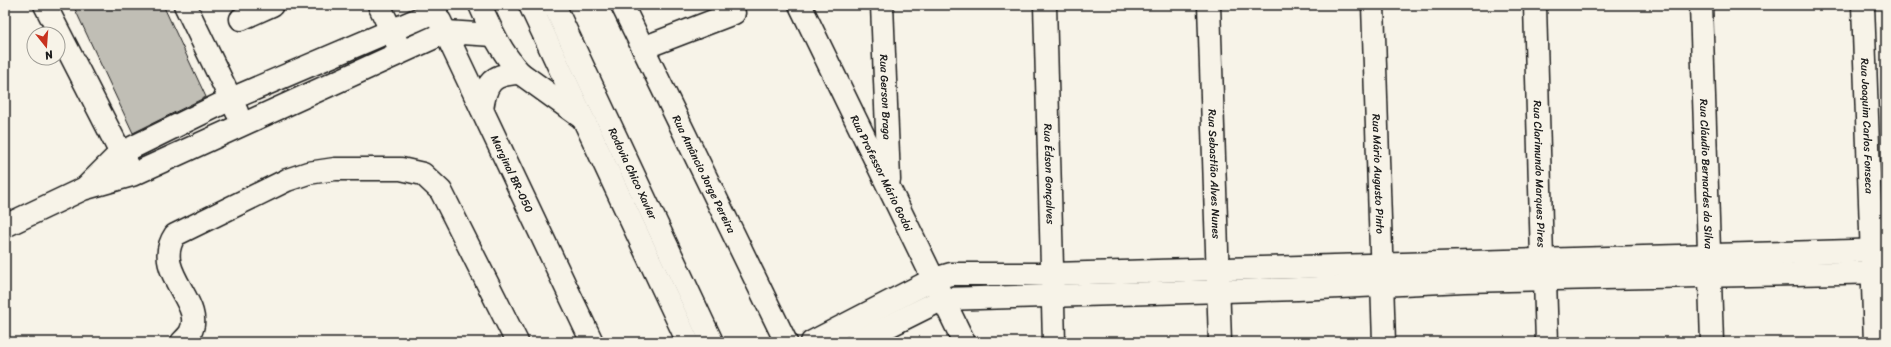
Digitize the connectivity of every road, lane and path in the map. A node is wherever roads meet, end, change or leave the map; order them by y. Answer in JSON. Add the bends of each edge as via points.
{"nodes":[{"id":1,"x":45,"y":5,"type":"edge"},
{"id":2,"x":185,"y":5,"type":"edge"},
{"id":3,"x":272,"y":5,"type":"edge"},
{"id":4,"x":378,"y":5,"type":"edge"},
{"id":5,"x":480,"y":5,"type":"edge"},
{"id":6,"x":530,"y":5,"type":"edge"},
{"id":7,"x":554,"y":5,"type":"edge"},
{"id":8,"x":622,"y":5,"type":"edge"},
{"id":9,"x":800,"y":5,"type":"edge"},
{"id":10,"x":882,"y":5,"type":"edge"},
{"id":11,"x":1045,"y":5,"type":"edge"},
{"id":12,"x":1209,"y":5,"type":"edge"},
{"id":13,"x":1373,"y":5,"type":"edge"},
{"id":14,"x":1535,"y":5,"type":"edge"},
{"id":15,"x":1701,"y":5,"type":"edge"},
{"id":16,"x":1863,"y":5,"type":"edge"},
{"id":17,"x":435,"y":7,"type":"edge"},
{"id":18,"x":734,"y":12,"type":"dead end"},
{"id":19,"x":241,"y":19,"type":"dead end"},
{"id":20,"x":391,"y":31,"type":"junction"},
{"id":21,"x":446,"y":32,"type":"junction"},
{"id":22,"x":493,"y":35,"type":"junction"},
{"id":23,"x":643,"y":48,"type":"junction"},
{"id":24,"x":402,"y":52,"type":"junction"},
{"id":25,"x":520,"y":73,"type":"junction"},
{"id":26,"x":231,"y":99,"type":"junction"},
{"id":27,"x":482,"y":109,"type":"junction"},
{"id":28,"x":582,"y":118,"type":"junction"},
{"id":29,"x":243,"y":124,"type":"junction"},
{"id":30,"x":120,"y":154,"type":"junction"},
{"id":31,"x":132,"y":175,"type":"junction"},
{"id":32,"x":83,"y":189,"type":"junction"},
{"id":33,"x":890,"y":189,"type":"junction"},
{"id":34,"x":5,"y":226,"type":"edge"},
{"id":35,"x":1879,"y":251,"type":"edge"},
{"id":36,"x":1710,"y":254,"type":"junction"},
{"id":37,"x":1382,"y":263,"type":"junction"},
{"id":38,"x":1217,"y":268,"type":"junction"},
{"id":39,"x":1544,"y":270,"type":"junction"},
{"id":40,"x":1879,"y":272,"type":"edge"},
{"id":41,"x":1053,"y":274,"type":"junction"},
{"id":42,"x":1710,"y":276,"type":"junction"},
{"id":43,"x":934,"y":279,"type":"junction"},
{"id":44,"x":1382,"y":285,"type":"junction"},
{"id":45,"x":1218,"y":291,"type":"junction"},
{"id":46,"x":1052,"y":296,"type":"junction"},
{"id":47,"x":943,"y":299,"type":"junction"},
{"id":48,"x":182,"y":342,"type":"edge"},
{"id":49,"x":517,"y":342,"type":"edge"},
{"id":50,"x":592,"y":342,"type":"edge"},
{"id":51,"x":688,"y":342,"type":"edge"},
{"id":52,"x":712,"y":342,"type":"edge"},
{"id":53,"x":786,"y":342,"type":"edge"},
{"id":54,"x":812,"y":342,"type":"edge"},
{"id":55,"x":857,"y":342,"type":"edge"},
{"id":56,"x":964,"y":342,"type":"edge"},
{"id":57,"x":1054,"y":342,"type":"edge"},
{"id":58,"x":1220,"y":342,"type":"edge"},
{"id":59,"x":1384,"y":342,"type":"edge"},
{"id":60,"x":1547,"y":342,"type":"edge"},
{"id":61,"x":1712,"y":342,"type":"edge"},
{"id":62,"x":1875,"y":342,"type":"edge"}],
"edges":[{"from":1,"to":30,"type":"main road"},
{"from":2,"to":26,"type":"main road"},
{"from":3,"to":19,"type":"main road"},
{"from":4,"to":20,"type":"main road"},
{"from":5,"to":22,"type":"main road"},
{"from":6,"to":28,"type":"main road","name":"Rodovia Chico Xavier"},
{"from":7,"to":52,"type":"main road","name":"Rodovia Chico Xavier"},
{"from":8,"to":23,"type":"main road","name":"Rua Amâncio Jorge Pereira"},
{"from":9,"to":33,"type":"main road","name":"Rua Professor Mário Godoi"},
{"from":10,"to":33,"type":"main road","name":"Rua Gerson Braga"},
{"from":11,"to":41,"type":"main road","name":"Rua Édson Gonçalves"},
{"from":12,"to":38,"type":"main road","name":"Rua Sebastião Alves Nunes"},
{"from":13,"to":37,"type":"main road","name":"Rua Mário Augusto Pinto"},
{"from":14,"to":39,"type":"main road","name":"Rua Clarimundo Marques Pires"},
{"from":15,"to":36,"type":"main road","name":"Rua Cláudio Bernardes da Silva"},
{"from":16,"to":35,"type":"main road","name":"Rua Joaquim Carlos Fonseca"},
{"from":17,"to":20,"type":"main road"},
{"from":17,"to":21,"type":"main road","name":"Marginal BR-050"},
{"from":18,"to":23,"type":"main road"},
{"from":20,"to":24,"type":"main road"},
{"from":20,"to":26,"type":"main road"},
{"from":21,"to":22,"type":"main road"},
{"from":21,"to":24,"type":"main road"},
{"from":21,"to":27,"type":"main road","name":"Marginal BR-050"},
{"from":22,"to":25,"type":"main road","via":[[504,54]]},
{"from":23,"to":53,"type":"main road","name":"Rua Amâncio Jorge Pereira"},
{"from":24,"to":29,"type":"main road"},
{"from":25,"to":27,"type":"main road","via":[[506,73],[490,82]]},
{"from":25,"to":28,"type":"main road"},
{"from":26,"to":29,"type":"main road"},
{"from":26,"to":30,"type":"main road"},
{"from":27,"to":50,"type":"main road","name":"Marginal BR-050"},
{"from":28,"to":51,"type":"main road","name":"Rodovia Chico Xavier"},
{"from":29,"to":31,"type":"main road"},
{"from":30,"to":31,"type":"main road"},
{"from":30,"to":32,"type":"main road"},
{"from":31,"to":32,"type":"main road"},
{"from":32,"to":34,"type":"main road"},
{"from":33,"to":43,"type":"main road","name":"Rua Professor Mário Godoi"},
{"from":35,"to":36,"type":"main road"},
{"from":35,"to":40,"type":"main road","name":"Rua Joaquim Carlos Fonseca"},
{"from":36,"to":39,"type":"main road"},
{"from":36,"to":42,"type":"main road","name":"Rua Cláudio Bernardes da Silva"},
{"from":37,"to":38,"type":"main road"},
{"from":37,"to":39,"type":"main road"},
{"from":37,"to":44,"type":"main road","name":"Rua Mário Augusto Pinto"},
{"from":38,"to":41,"type":"main road"},
{"from":38,"to":45,"type":"main road","name":"Rua Sebastião Alves Nunes"},
{"from":39,"to":42,"type":"main road"},
{"from":39,"to":44,"type":"main road"},
{"from":39,"to":60,"type":"main road","name":"Rua Clarimundo Marques Pires"},
{"from":40,"to":42,"type":"main road"},
{"from":40,"to":62,"type":"main road","name":"Rua Joaquim Carlos Fonseca"},
{"from":41,"to":43,"type":"main road","via":[[951,274]]},
{"from":41,"to":46,"type":"main road","name":"Rua Édson Gonçalves"},
{"from":42,"to":61,"type":"main road","name":"Rua Cláudio Bernardes da Silva"},
{"from":43,"to":47,"type":"main road","name":"Rua Professor Mário Godoi"},
{"from":43,"to":54,"type":"main road"},
{"from":44,"to":45,"type":"main road"},
{"from":44,"to":59,"type":"main road","name":"Rua Mário Augusto Pinto"},
{"from":45,"to":46,"type":"main road"},
{"from":45,"to":58,"type":"main road","name":"Rua Sebastião Alves Nunes"},
{"from":46,"to":47,"type":"main road"},
{"from":46,"to":57,"type":"main road","name":"Rua Édson Gonçalves"},
{"from":47,"to":55,"type":"main road"},
{"from":47,"to":56,"type":"main road","name":"Rua Professor Mário Godoi"},
{"from":48,"to":49,"type":"main road","via":[[190,332],[193,321],[189,306],[169,264],[168,252],[175,235],[287,180],[308,173],[335,169],[401,169],[423,174],[441,191]]}]}
